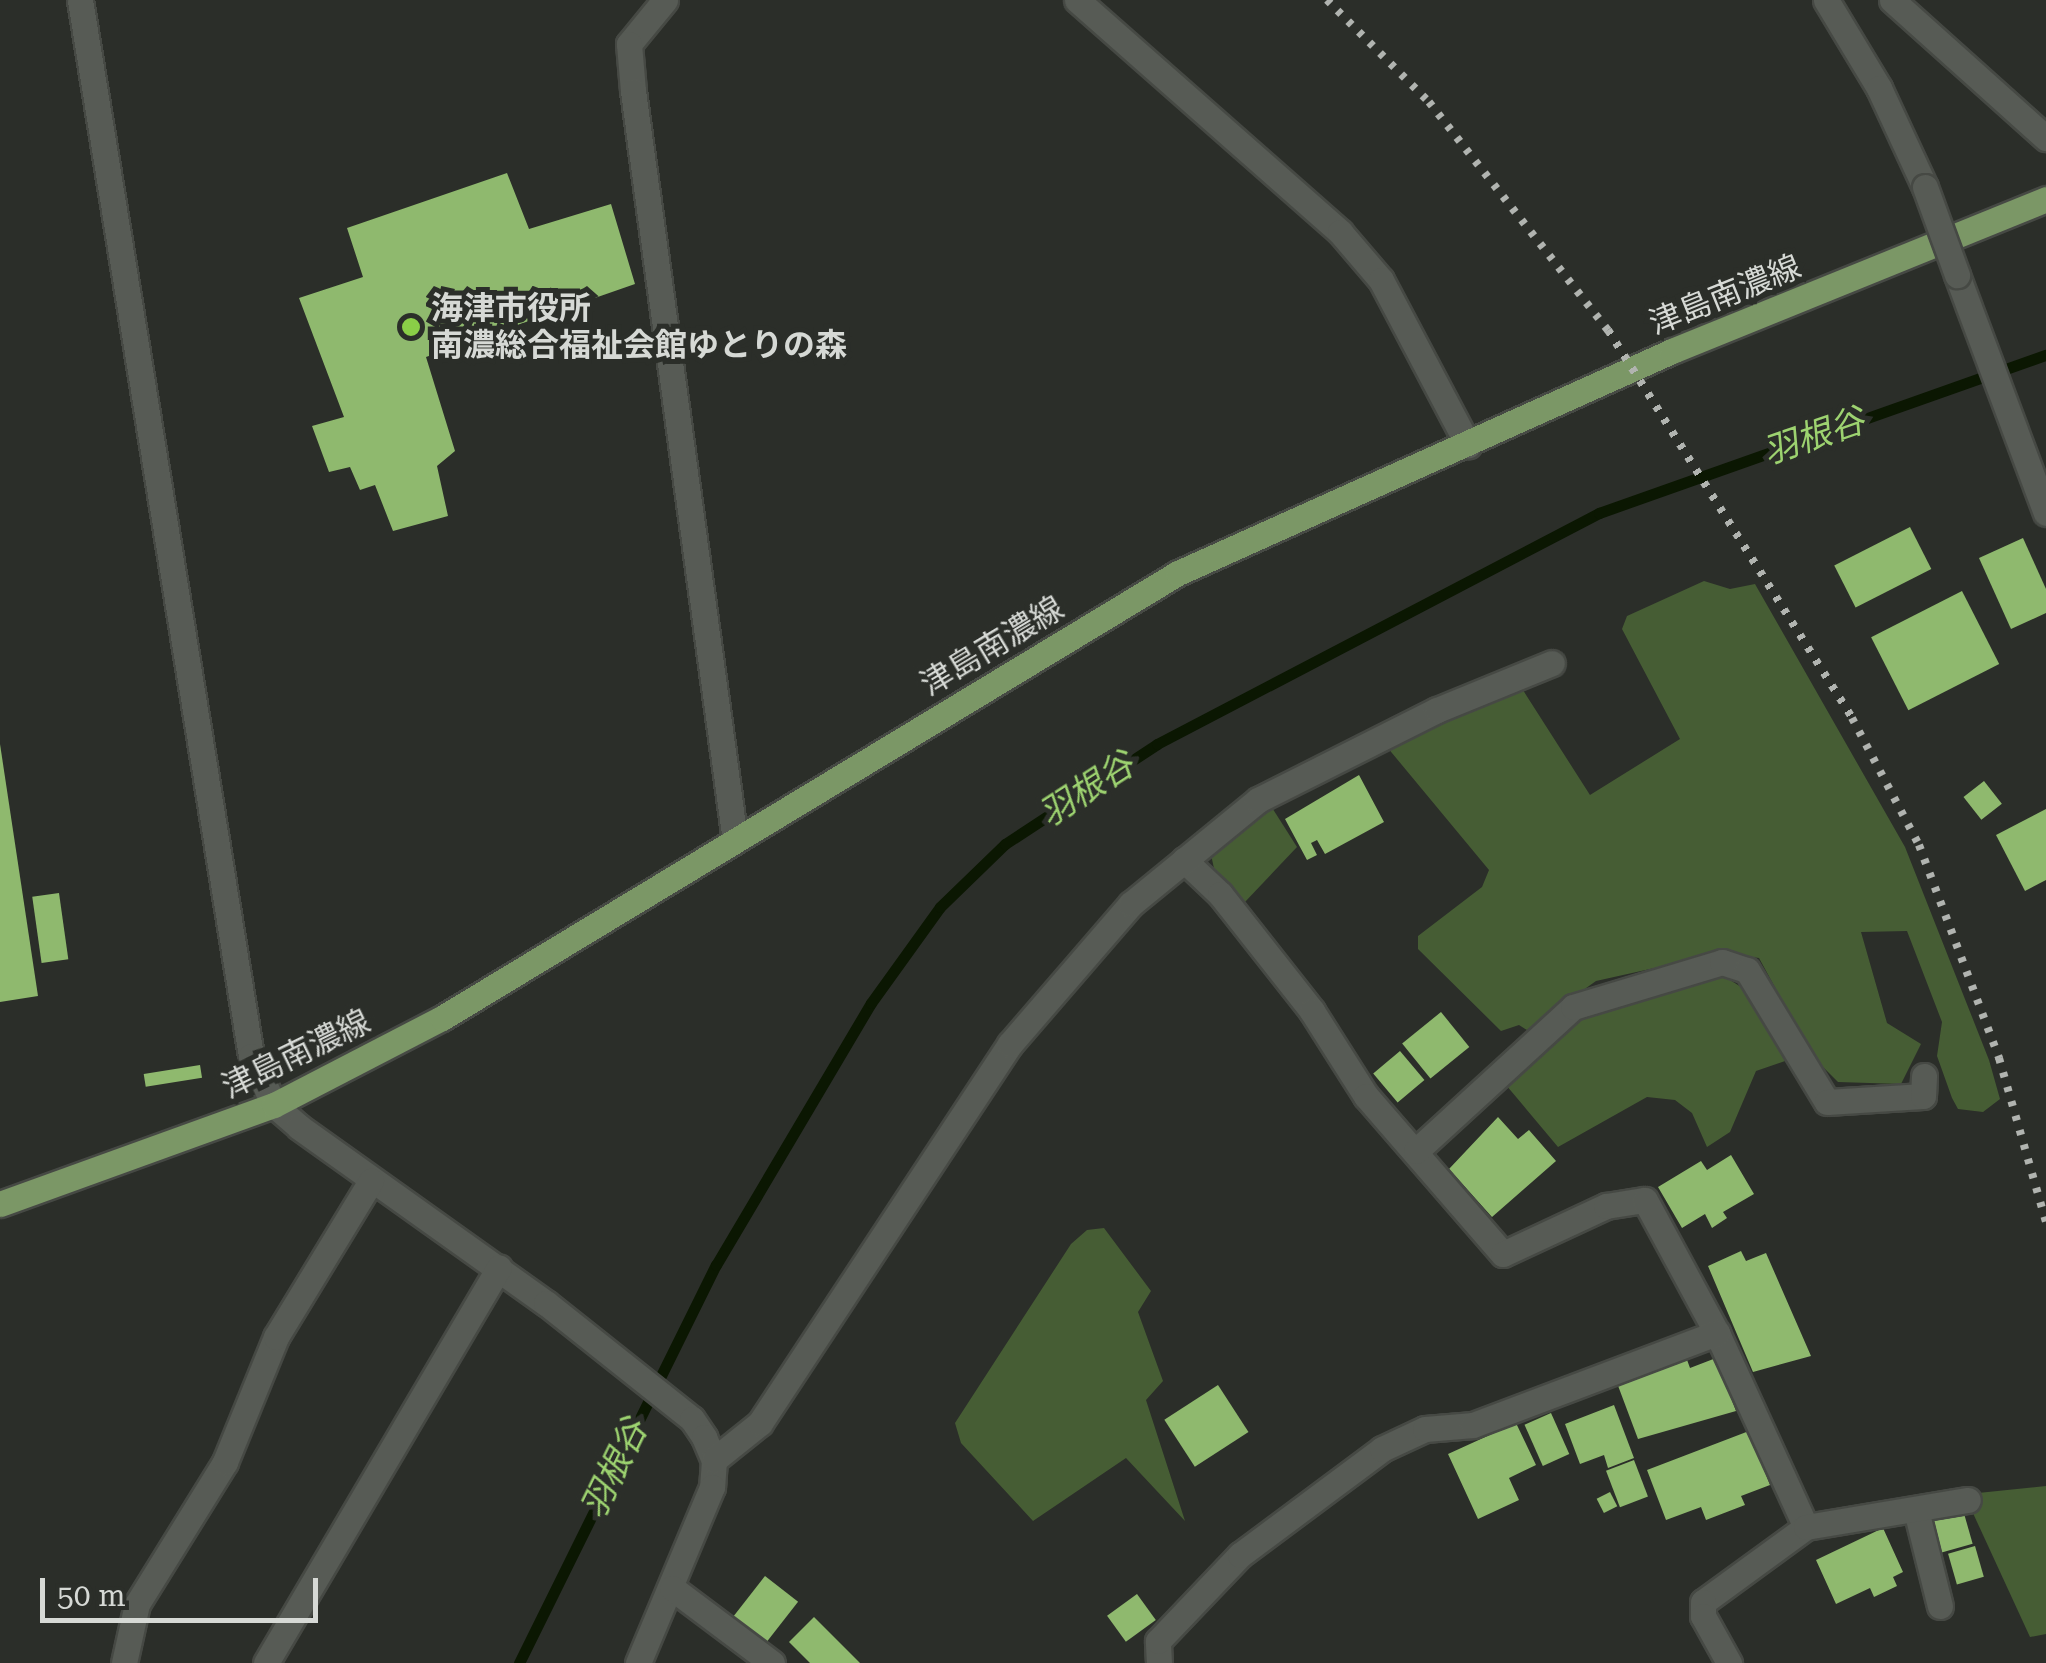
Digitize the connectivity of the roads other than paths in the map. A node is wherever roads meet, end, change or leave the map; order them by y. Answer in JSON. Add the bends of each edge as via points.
{"nodes":[{"id":1,"x":80,"y":0,"type":"edge"},
{"id":2,"x":665,"y":0,"type":"edge"},
{"id":3,"x":1077,"y":0,"type":"edge"},
{"id":4,"x":1826,"y":0,"type":"edge"},
{"id":5,"x":1892,"y":0,"type":"edge"},
{"id":6,"x":2046,"y":138,"type":"edge"},
{"id":7,"x":2046,"y":199,"type":"edge"},
{"id":8,"x":1468,"y":445,"type":"junction"},
{"id":9,"x":2037,"y":468,"type":"edge"},
{"id":10,"x":2046,"y":513,"type":"edge"},
{"id":11,"x":1552,"y":663,"type":"dead end"},
{"id":12,"x":734,"y":840,"type":"junction"},
{"id":13,"x":1184,"y":860,"type":"junction"},
{"id":14,"x":1924,"y":1076,"type":"dead end"},
{"id":15,"x":274,"y":1106,"type":"junction"},
{"id":16,"x":1416,"y":1151,"type":"junction"},
{"id":17,"x":371,"y":1181,"type":"junction"},
{"id":18,"x":0,"y":1204,"type":"edge"},
{"id":19,"x":499,"y":1268,"type":"junction"},
{"id":20,"x":1717,"y":1333,"type":"junction"},
{"id":21,"x":714,"y":1460,"type":"junction"},
{"id":22,"x":1968,"y":1500,"type":"dead end"},
{"id":23,"x":1916,"y":1510,"type":"junction"},
{"id":24,"x":1806,"y":1526,"type":"junction"},
{"id":25,"x":672,"y":1588,"type":"junction"},
{"id":26,"x":1940,"y":1606,"type":"dead end"},
{"id":27,"x":124,"y":1663,"type":"edge"},
{"id":28,"x":266,"y":1663,"type":"edge"},
{"id":29,"x":638,"y":1663,"type":"edge"},
{"id":30,"x":772,"y":1663,"type":"edge"},
{"id":31,"x":1159,"y":1663,"type":"edge"},
{"id":32,"x":1729,"y":1663,"type":"edge"}],
"edges":[{"from":1,"to":15,"type":"street","via":[[251,1056]]},
{"from":2,"to":12,"type":"street","via":[[629,44],[632,91]]},
{"from":3,"to":8,"type":"street","via":[[1340,232],[1381,280]]},
{"from":4,"to":9,"type":"street","bridge":true,"via":[[1879,88],[1925,187],[2017,440]]},
{"from":5,"to":6,"type":"street"},
{"from":7,"to":8,"type":"main road","name":"津島南濃線","via":[[1672,351]]},
{"from":8,"to":12,"type":"main road","name":"津島南濃線","via":[[1178,573]]},
{"from":9,"to":10,"type":"street"},
{"from":11,"to":13,"type":"street","via":[[1258,800]]},
{"from":12,"to":15,"type":"main road","name":"津島南濃線","via":[[442,1018]]},
{"from":13,"to":16,"type":"street","via":[[1220,894],[1312,1010],[1366,1096]]},
{"from":13,"to":21,"type":"street","via":[[1131,904],[1010,1044],[760,1423]]},
{"from":14,"to":16,"type":"street","via":[[1923,1096],[1828,1102],[1747,970],[1722,962],[1573,1007]]},
{"from":15,"to":17,"type":"street"},
{"from":15,"to":18,"type":"main road","name":"津島南濃線"},
{"from":16,"to":20,"type":"street","via":[[1503,1254],[1606,1206],[1645,1200]]},
{"from":17,"to":19,"type":"street"},
{"from":17,"to":27,"type":"street","via":[[276,1337],[225,1462],[137,1604]]},
{"from":19,"to":21,"type":"street","via":[[692,1419]]},
{"from":19,"to":28,"type":"street"},
{"from":20,"to":24,"type":"street"},
{"from":20,"to":31,"type":"street","via":[[1473,1425],[1425,1429],[1382,1448],[1240,1555],[1158,1641]]},
{"from":21,"to":25,"type":"street","via":[[698,1533]]},
{"from":22,"to":23,"type":"street"},
{"from":23,"to":24,"type":"street"},
{"from":23,"to":26,"type":"street"},
{"from":24,"to":32,"type":"street","via":[[1702,1602]]},
{"from":25,"to":29,"type":"street"},
{"from":25,"to":30,"type":"street"}]}
